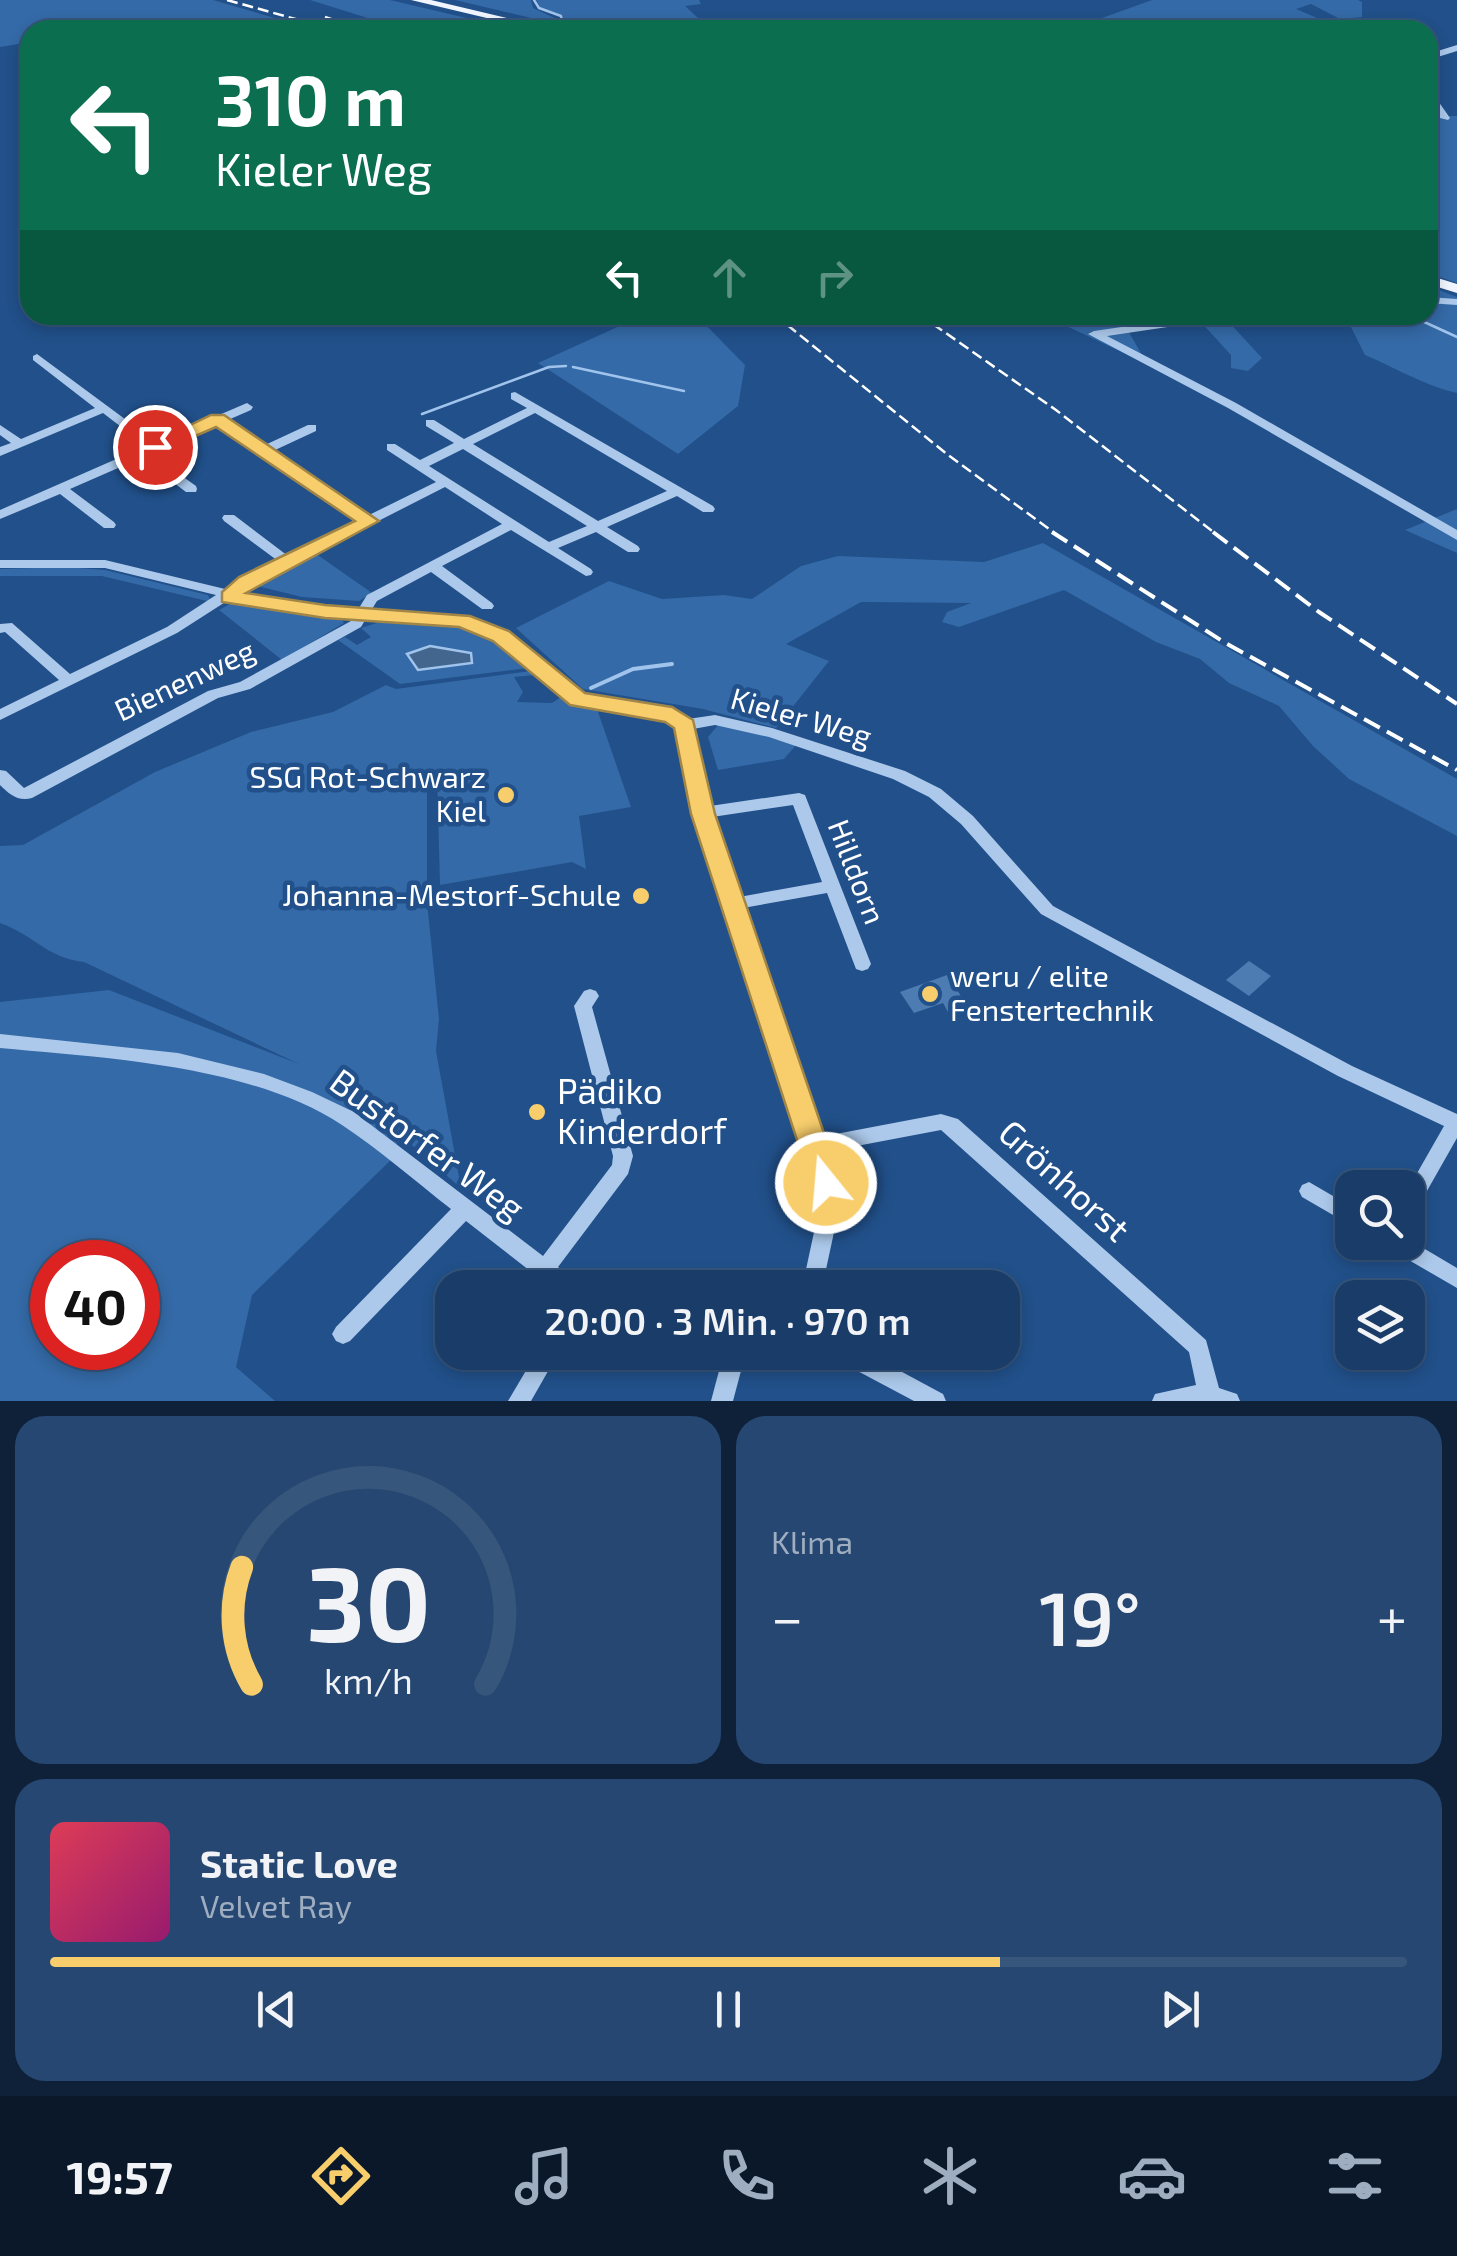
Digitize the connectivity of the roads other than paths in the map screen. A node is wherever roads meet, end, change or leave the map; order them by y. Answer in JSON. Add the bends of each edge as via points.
{"nodes":[{"id":1,"x":416,"y":0,"type":"edge"},
{"id":2,"x":507,"y":20,"type":"edge"},
{"id":3,"x":1438,"y":108,"type":"edge"},
{"id":4,"x":1445,"y":118,"type":"dead end"},
{"id":5,"x":1157,"y":325,"type":"edge"},
{"id":6,"x":38,"y":358,"type":"dead end"},
{"id":7,"x":514,"y":396,"type":"dead end"},
{"id":8,"x":248,"y":406,"type":"dead end"},
{"id":9,"x":536,"y":408,"type":"junction"},
{"id":10,"x":100,"y":410,"type":"junction"},
{"id":11,"x":218,"y":419,"type":"junction"},
{"id":12,"x":430,"y":423,"type":"dead end"},
{"id":13,"x":312,"y":428,"type":"dead end"},
{"id":14,"x":0,"y":429,"type":"edge"},
{"id":15,"x":20,"y":444,"type":"junction"},
{"id":16,"x":464,"y":444,"type":"junction"},
{"id":17,"x":391,"y":447,"type":"dead end"},
{"id":18,"x":148,"y":450,"type":"junction"},
{"id":19,"x":264,"y":450,"type":"junction"},
{"id":20,"x":0,"y":452,"type":"edge"},
{"id":21,"x":420,"y":465,"type":"junction"},
{"id":22,"x":446,"y":482,"type":"junction"},
{"id":23,"x":60,"y":488,"type":"junction"},
{"id":24,"x":191,"y":489,"type":"dead end"},
{"id":25,"x":677,"y":491,"type":"junction"},
{"id":26,"x":708,"y":509,"type":"dead end"},
{"id":27,"x":0,"y":515,"type":"edge"},
{"id":28,"x":229,"y":518,"type":"dead end"},
{"id":29,"x":369,"y":521,"type":"junction"},
{"id":30,"x":511,"y":524,"type":"junction"},
{"id":31,"x":108,"y":525,"type":"dead end"},
{"id":32,"x":594,"y":525,"type":"junction"},
{"id":33,"x":1457,"y":536,"type":"edge"},
{"id":34,"x":548,"y":548,"type":"junction"},
{"id":35,"x":633,"y":549,"type":"dead end"},
{"id":36,"x":288,"y":562,"type":"junction"},
{"id":37,"x":0,"y":564,"type":"edge"},
{"id":38,"x":432,"y":566,"type":"junction"},
{"id":39,"x":586,"y":572,"type":"dead end"},
{"id":40,"x":229,"y":597,"type":"junction"},
{"id":41,"x":487,"y":606,"type":"dead end"},
{"id":42,"x":361,"y":614,"type":"junction"},
{"id":43,"x":0,"y":629,"type":"edge"},
{"id":44,"x":69,"y":682,"type":"junction"},
{"id":45,"x":0,"y":715,"type":"edge"},
{"id":46,"x":685,"y":725,"type":"junction"},
{"id":47,"x":0,"y":775,"type":"edge"},
{"id":48,"x":703,"y":814,"type":"junction"},
{"id":49,"x":833,"y":886,"type":"junction"},
{"id":50,"x":733,"y":904,"type":"junction"},
{"id":51,"x":862,"y":964,"type":"dead end"},
{"id":52,"x":590,"y":996,"type":"dead end"},
{"id":53,"x":0,"y":1041,"type":"edge"},
{"id":54,"x":1456,"y":1122,"type":"edge"},
{"id":55,"x":815,"y":1146,"type":"junction"},
{"id":56,"x":1425,"y":1176,"type":"edge"},
{"id":57,"x":1309,"y":1191,"type":"dead end"},
{"id":58,"x":1335,"y":1207,"type":"edge"},
{"id":59,"x":463,"y":1210,"type":"junction"},
{"id":60,"x":1425,"y":1260,"type":"edge"},
{"id":61,"x":544,"y":1270,"type":"joint"},
{"id":62,"x":815,"y":1270,"type":"edge"},
{"id":63,"x":1457,"y":1279,"type":"edge"},
{"id":64,"x":343,"y":1334,"type":"dead end"},
{"id":65,"x":538,"y":1370,"type":"edge"},
{"id":66,"x":731,"y":1370,"type":"edge"},
{"id":67,"x":877,"y":1370,"type":"edge"},
{"id":68,"x":1219,"y":1398,"type":"edge"},
{"id":69,"x":519,"y":1401,"type":"edge"},
{"id":70,"x":722,"y":1401,"type":"edge"},
{"id":71,"x":935,"y":1401,"type":"edge"},
{"id":72,"x":1162,"y":1401,"type":"edge"}],
"edges":[{"from":1,"to":2,"type":"main road"},
{"from":3,"to":4,"type":"street"},
{"from":5,"to":33,"type":"street","via":[[1094,334],[1174,372]]},
{"from":6,"to":10,"type":"street"},
{"from":7,"to":9,"type":"street"},
{"from":8,"to":11,"type":"street"},
{"from":9,"to":16,"type":"street"},
{"from":9,"to":25,"type":"street"},
{"from":10,"to":15,"type":"street"},
{"from":10,"to":18,"type":"street"},
{"from":11,"to":18,"type":"street"},
{"from":11,"to":19,"type":"street"},
{"from":12,"to":16,"type":"street"},
{"from":13,"to":19,"type":"street"},
{"from":14,"to":15,"type":"street"},
{"from":15,"to":20,"type":"street"},
{"from":16,"to":21,"type":"street"},
{"from":16,"to":32,"type":"street"},
{"from":17,"to":21,"type":"street"},
{"from":18,"to":23,"type":"street"},
{"from":18,"to":24,"type":"street"},
{"from":19,"to":29,"type":"street"},
{"from":21,"to":22,"type":"street"},
{"from":22,"to":29,"type":"street"},
{"from":22,"to":30,"type":"street"},
{"from":23,"to":27,"type":"street"},
{"from":23,"to":31,"type":"street"},
{"from":25,"to":26,"type":"street"},
{"from":25,"to":32,"type":"street"},
{"from":28,"to":36,"type":"street"},
{"from":29,"to":36,"type":"street"},
{"from":30,"to":34,"type":"street"},
{"from":30,"to":38,"type":"street","name":"Bienenweg"},
{"from":32,"to":34,"type":"street"},
{"from":32,"to":35,"type":"street"},
{"from":34,"to":39,"type":"street"},
{"from":36,"to":40,"type":"street"},
{"from":37,"to":40,"type":"street","name":"Kieler Weg","via":[[105,564]]},
{"from":38,"to":41,"type":"street"},
{"from":38,"to":42,"type":"street","name":"Bienenweg","via":[[372,598]]},
{"from":40,"to":42,"type":"street","name":"Kieler Weg"},
{"from":40,"to":44,"type":"street"},
{"from":42,"to":46,"type":"street","name":"Kieler Weg","via":[[444,618],[488,628],[578,700],[672,715]]},
{"from":42,"to":47,"type":"street","name":"Bienenweg","via":[[356,624],[245,686],[213,694],[26,794]]},
{"from":43,"to":44,"type":"street","via":[[6,626]]},
{"from":44,"to":45,"type":"street"},
{"from":46,"to":48,"type":"street"},
{"from":46,"to":54,"type":"street","name":"Kieler Weg","via":[[715,720],[772,732],[935,793],[1047,910],[1346,1072]]},
{"from":48,"to":49,"type":"street","name":"Hilldorn","via":[[799,799]]},
{"from":48,"to":50,"type":"street"},
{"from":49,"to":50,"type":"street"},
{"from":49,"to":51,"type":"street","name":"Hilldorn"},
{"from":50,"to":55,"type":"street"},
{"from":52,"to":61,"type":"street","via":[[583,1006],[621,1168]]},
{"from":53,"to":59,"type":"street","name":"Bustorfer Weg","via":[[183,1058],[267,1081],[347,1118]]},
{"from":54,"to":56,"type":"street"},
{"from":55,"to":62,"type":"street","via":[[828,1204]]},
{"from":55,"to":68,"type":"street","name":"Grönhorst","via":[[951,1125],[1198,1347]]},
{"from":57,"to":58,"type":"street"},
{"from":59,"to":61,"type":"street","name":"Bustorfer Weg"},
{"from":59,"to":64,"type":"street"},
{"from":60,"to":63,"type":"street"},
{"from":65,"to":69,"type":"street"},
{"from":66,"to":70,"type":"street"},
{"from":67,"to":71,"type":"street"},
{"from":68,"to":72,"type":"street"}]}
